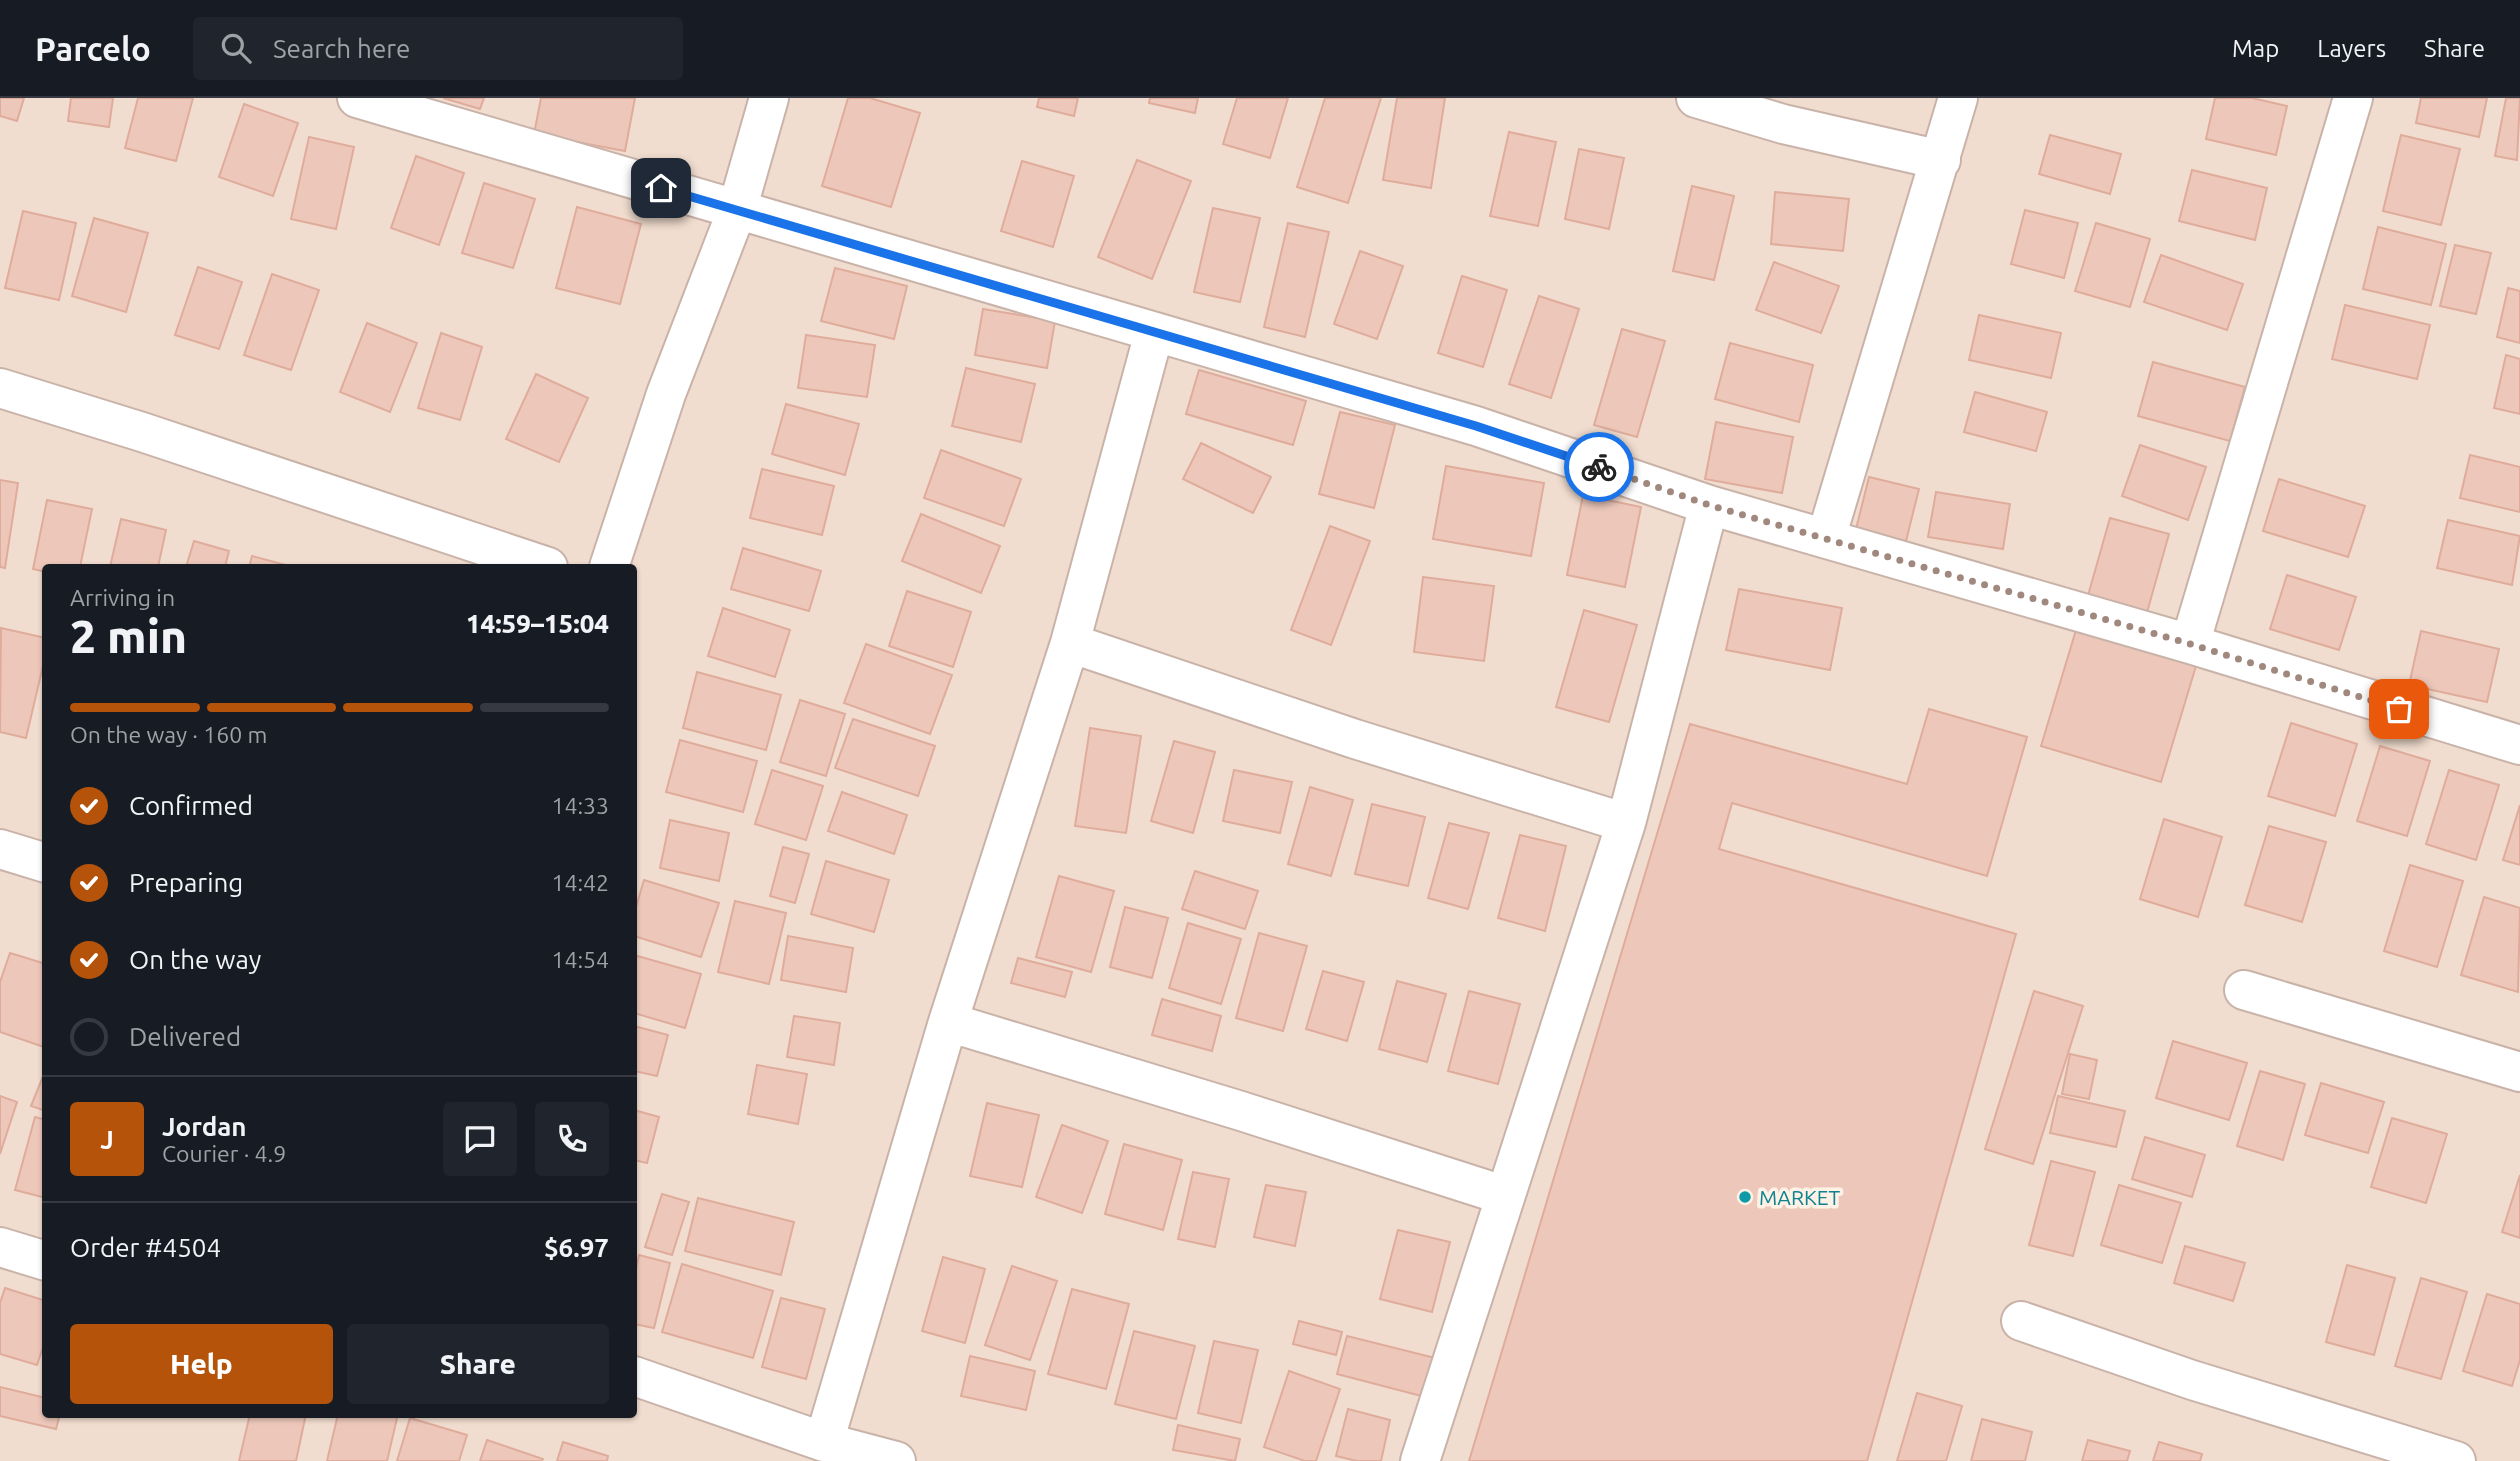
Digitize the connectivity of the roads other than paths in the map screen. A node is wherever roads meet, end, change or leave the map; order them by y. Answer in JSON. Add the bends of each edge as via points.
{"nodes":[{"id":1,"x":357,"y":98,"type":"edge"},
{"id":2,"x":769,"y":98,"type":"edge"},
{"id":3,"x":1696,"y":98,"type":"edge"},
{"id":4,"x":1958,"y":98,"type":"edge"},
{"id":5,"x":2353,"y":98,"type":"edge"},
{"id":6,"x":1941,"y":160,"type":"junction"},
{"id":7,"x":737,"y":210,"type":"junction"},
{"id":8,"x":1154,"y":333,"type":"junction"},
{"id":9,"x":0,"y":388,"type":"edge"},
{"id":10,"x":1709,"y":505,"type":"junction"},
{"id":11,"x":1826,"y":538,"type":"junction"},
{"id":12,"x":539,"y":564,"type":"edge"},
{"id":13,"x":610,"y":564,"type":"edge"},
{"id":14,"x":1070,"y":643,"type":"junction"},
{"id":15,"x":2190,"y":644,"type":"junction"},
{"id":16,"x":2520,"y":745,"type":"edge"},
{"id":17,"x":1626,"y":823,"type":"junction"},
{"id":18,"x":0,"y":849,"type":"edge"},
{"id":19,"x":42,"y":862,"type":"edge"},
{"id":20,"x":2244,"y":990,"type":"dead end"},
{"id":21,"x":948,"y":1022,"type":"junction"},
{"id":22,"x":2520,"y":1072,"type":"edge"},
{"id":23,"x":1503,"y":1195,"type":"junction"},
{"id":24,"x":0,"y":1247,"type":"edge"},
{"id":25,"x":42,"y":1260,"type":"edge"},
{"id":26,"x":2021,"y":1321,"type":"dead end"},
{"id":27,"x":637,"y":1377,"type":"edge"},
{"id":28,"x":824,"y":1442,"type":"junction"},
{"id":29,"x":896,"y":1461,"type":"edge"},
{"id":30,"x":1420,"y":1461,"type":"edge"},
{"id":31,"x":2456,"y":1461,"type":"edge"}],
"edges":[{"from":1,"to":7,"type":"street"},
{"from":2,"to":7,"type":"street"},
{"from":3,"to":6,"type":"street","via":[[1783,124]]},
{"from":4,"to":6,"type":"street"},
{"from":5,"to":15,"type":"street"},
{"from":6,"to":11,"type":"street"},
{"from":7,"to":8,"type":"street"},
{"from":7,"to":13,"type":"street","via":[[666,394]]},
{"from":8,"to":10,"type":"street","via":[[1476,426]]},
{"from":8,"to":14,"type":"street"},
{"from":9,"to":12,"type":"street"},
{"from":10,"to":11,"type":"street"},
{"from":10,"to":17,"type":"street"},
{"from":11,"to":15,"type":"street"},
{"from":14,"to":17,"type":"street","via":[[1354,739]]},
{"from":14,"to":21,"type":"street"},
{"from":15,"to":16,"type":"street"},
{"from":17,"to":23,"type":"street"},
{"from":18,"to":19,"type":"street"},
{"from":20,"to":22,"type":"street"},
{"from":21,"to":23,"type":"street"},
{"from":21,"to":28,"type":"street"},
{"from":23,"to":30,"type":"street"},
{"from":24,"to":25,"type":"street"},
{"from":26,"to":31,"type":"street","via":[[2192,1380]]},
{"from":27,"to":28,"type":"street"},
{"from":28,"to":29,"type":"street"}]}
